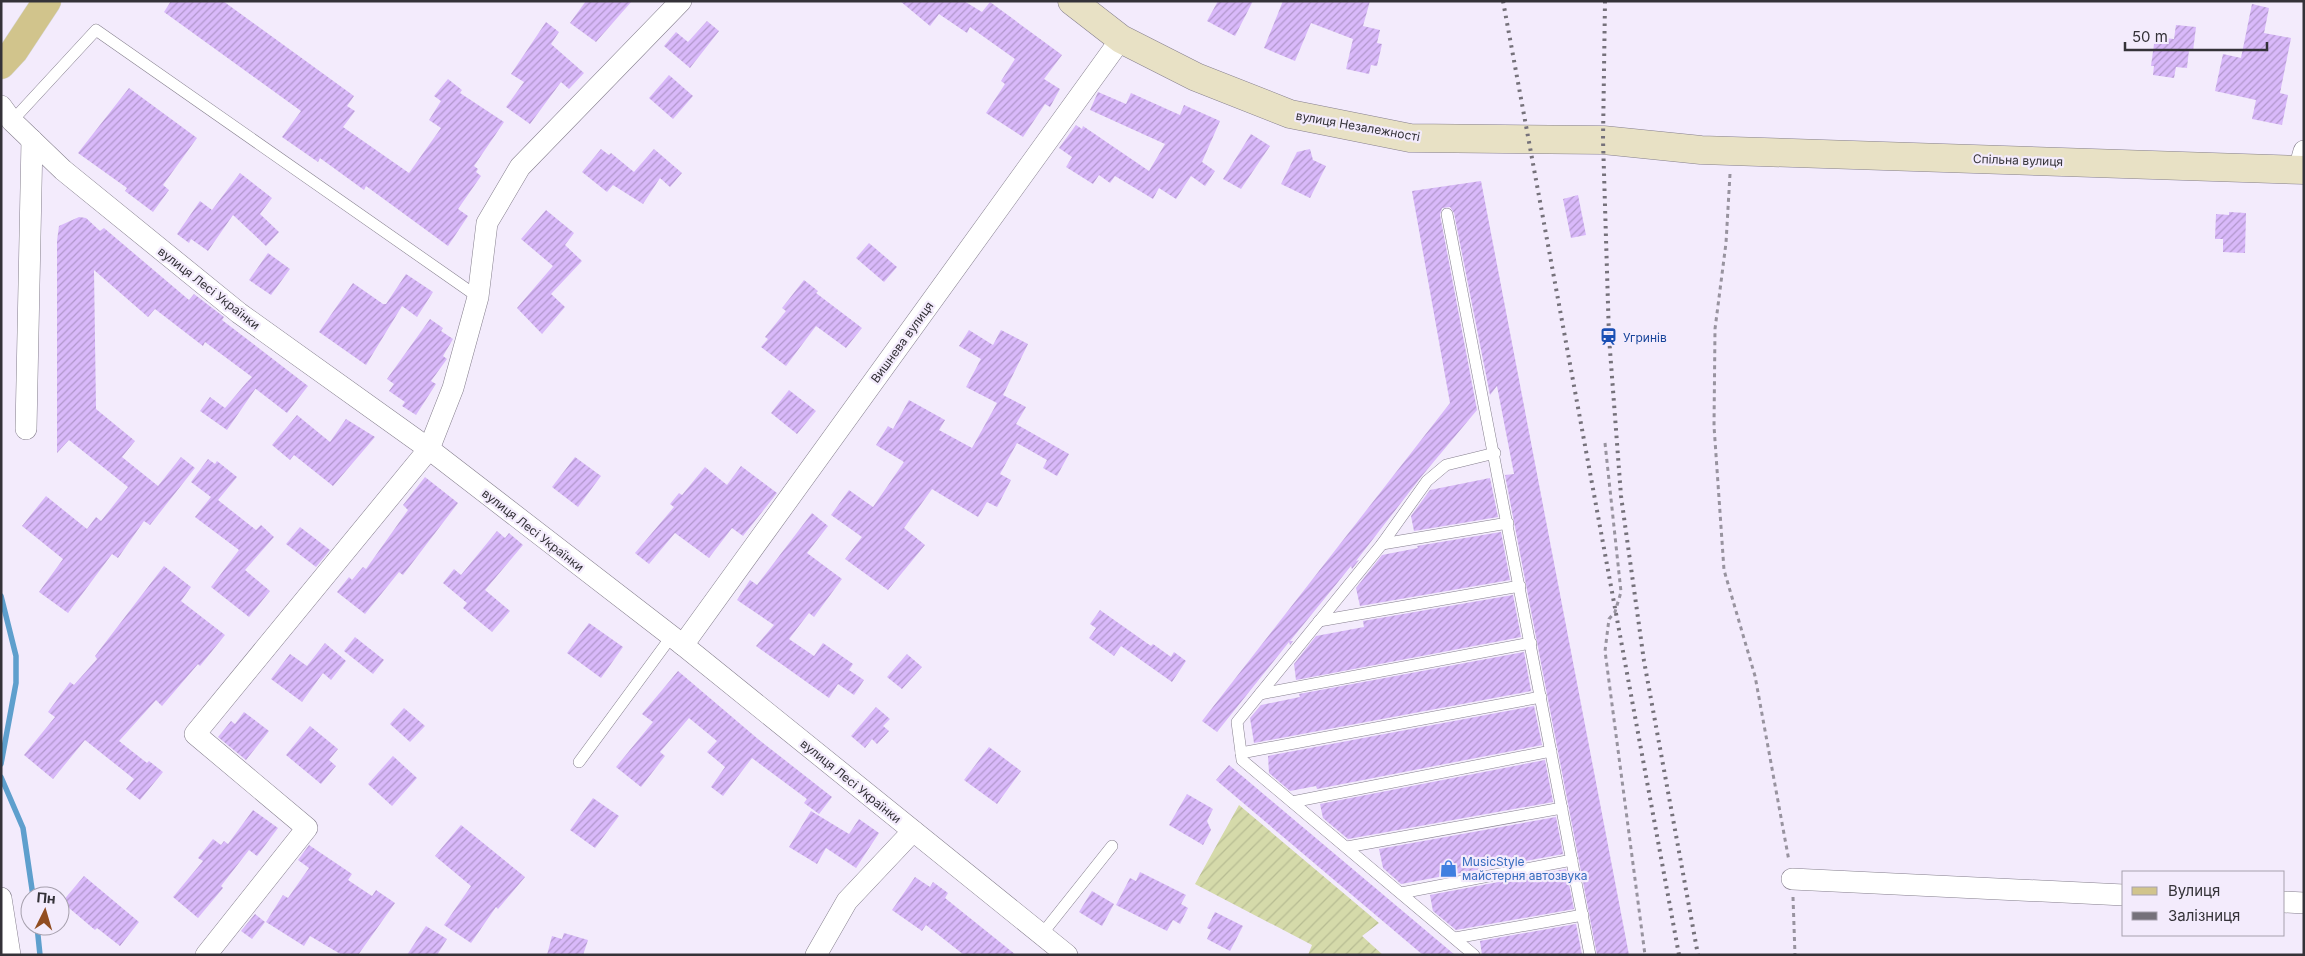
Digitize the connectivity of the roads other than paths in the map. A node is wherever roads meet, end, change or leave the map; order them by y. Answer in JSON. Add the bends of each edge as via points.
{"nodes":[{"id":1,"x":47,"y":1,"type":"edge"},
{"id":2,"x":681,"y":1,"type":"edge"},
{"id":3,"x":1072,"y":1,"type":"edge"},
{"id":4,"x":1121,"y":39,"type":"junction"},
{"id":5,"x":1,"y":65,"type":"edge"},
{"id":6,"x":6,"y":113,"type":"edge"},
{"id":7,"x":32,"y":140,"type":"junction"},
{"id":8,"x":1732,"y":151,"type":"joint"},
{"id":9,"x":2302,"y":163,"type":"edge"},
{"id":10,"x":1447,"y":214,"type":"dead end"},
{"id":11,"x":478,"y":297,"type":"junction"},
{"id":12,"x":26,"y":429,"type":"dead end"},
{"id":13,"x":428,"y":449,"type":"junction"},
{"id":14,"x":1495,"y":454,"type":"junction"},
{"id":15,"x":1508,"y":523,"type":"junction"},
{"id":16,"x":1382,"y":544,"type":"junction"},
{"id":17,"x":1520,"y":586,"type":"junction"},
{"id":18,"x":1319,"y":621,"type":"junction"},
{"id":19,"x":677,"y":641,"type":"junction"},
{"id":20,"x":1531,"y":643,"type":"junction"},
{"id":21,"x":1260,"y":694,"type":"junction"},
{"id":22,"x":1541,"y":697,"type":"junction"},
{"id":23,"x":1552,"y":751,"type":"junction"},
{"id":24,"x":1241,"y":752,"type":"junction"},
{"id":25,"x":579,"y":762,"type":"dead end"},
{"id":26,"x":1292,"y":802,"type":"junction"},
{"id":27,"x":1562,"y":808,"type":"junction"},
{"id":28,"x":914,"y":831,"type":"junction"},
{"id":29,"x":1112,"y":846,"type":"dead end"},
{"id":30,"x":1348,"y":847,"type":"junction"},
{"id":31,"x":1572,"y":860,"type":"junction"},
{"id":32,"x":1792,"y":879,"type":"road end"},
{"id":33,"x":1401,"y":893,"type":"junction"},
{"id":34,"x":2122,"y":895,"type":"edge"},
{"id":35,"x":1,"y":898,"type":"edge"},
{"id":36,"x":2285,"y":902,"type":"edge"},
{"id":37,"x":2304,"y":903,"type":"edge"},
{"id":38,"x":1583,"y":915,"type":"junction"},
{"id":39,"x":1042,"y":934,"type":"junction"},
{"id":40,"x":1455,"y":938,"type":"junction"},
{"id":41,"x":10,"y":955,"type":"edge"},
{"id":42,"x":206,"y":955,"type":"edge"},
{"id":43,"x":816,"y":955,"type":"edge"},
{"id":44,"x":1067,"y":955,"type":"edge"},
{"id":45,"x":1474,"y":955,"type":"edge"},
{"id":46,"x":1590,"y":955,"type":"edge"}],
"edges":[{"from":1,"to":5,"type":"main road"},
{"from":2,"to":11,"type":"street","via":[[520,167],[487,223]]},
{"from":3,"to":4,"type":"street","name":"вулиця Незалежності"},
{"from":4,"to":8,"type":"street","name":"вулиця Незалежності","via":[[1196,77],[1290,114],[1410,138],[1603,140]]},
{"from":4,"to":19,"type":"street","name":"Вишнева вулиця"},
{"from":6,"to":7,"type":"street","name":"вулиця Лесі Українки"},
{"from":6,"to":11,"type":"lane","via":[[96,30]]},
{"from":7,"to":12,"type":"street"},
{"from":7,"to":13,"type":"street","name":"вулиця Лесі Українки","via":[[63,170],[239,313]]},
{"from":8,"to":9,"type":"street","name":"Спільна вулиця"},
{"from":10,"to":14,"type":"lane"},
{"from":11,"to":13,"type":"street","via":[[453,388]]},
{"from":13,"to":19,"type":"street","name":"вулиця Лесі Українки"},
{"from":13,"to":42,"type":"street","via":[[195,734],[307,828]]},
{"from":14,"to":15,"type":"lane"},
{"from":14,"to":16,"type":"lane","via":[[1446,465],[1427,481]]},
{"from":15,"to":16,"type":"lane"},
{"from":15,"to":17,"type":"lane"},
{"from":16,"to":18,"type":"lane"},
{"from":17,"to":18,"type":"lane"},
{"from":17,"to":20,"type":"lane"},
{"from":18,"to":21,"type":"lane"},
{"from":19,"to":25,"type":"lane"},
{"from":19,"to":28,"type":"street","name":"вулиця Лесі Українки"},
{"from":20,"to":21,"type":"lane"},
{"from":20,"to":22,"type":"lane"},
{"from":21,"to":24,"type":"lane","via":[[1237,722]]},
{"from":22,"to":23,"type":"lane"},
{"from":22,"to":24,"type":"lane"},
{"from":23,"to":26,"type":"lane"},
{"from":23,"to":27,"type":"lane"},
{"from":24,"to":26,"type":"lane","via":[[1242,760]]},
{"from":26,"to":30,"type":"lane"},
{"from":27,"to":30,"type":"lane"},
{"from":27,"to":31,"type":"lane"},
{"from":28,"to":39,"type":"street","name":"вулиця Лесі Українки"},
{"from":28,"to":43,"type":"street","via":[[847,901]]},
{"from":29,"to":39,"type":"lane"},
{"from":30,"to":33,"type":"lane"},
{"from":31,"to":33,"type":"lane"},
{"from":31,"to":38,"type":"lane"},
{"from":32,"to":34,"type":"street"},
{"from":33,"to":40,"type":"lane"},
{"from":35,"to":41,"type":"street"},
{"from":36,"to":37,"type":"street"},
{"from":38,"to":40,"type":"lane"},
{"from":38,"to":46,"type":"lane"},
{"from":39,"to":44,"type":"street","name":"вулиця Лесі Українки"},
{"from":40,"to":45,"type":"lane"}]}
